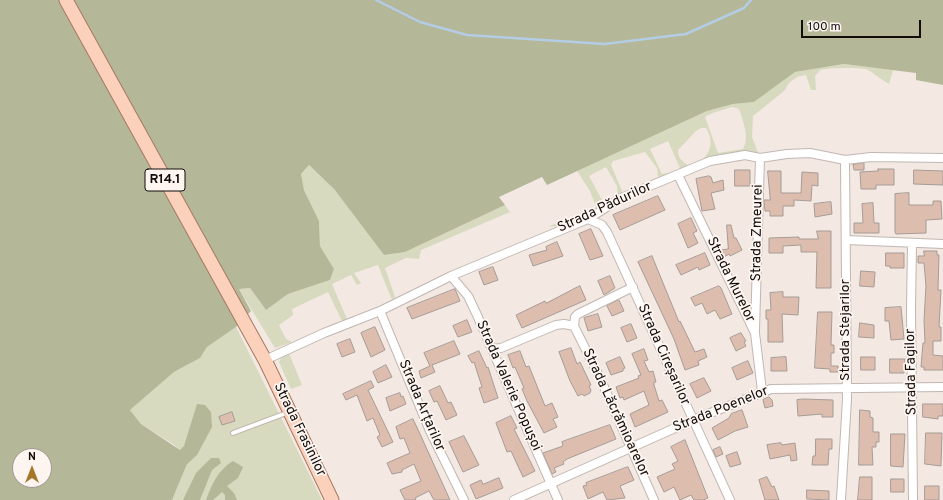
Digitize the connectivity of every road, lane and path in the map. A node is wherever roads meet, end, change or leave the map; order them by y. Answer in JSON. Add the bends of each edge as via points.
{"nodes":[{"id":1,"x":66,"y":0,"type":"edge"},
{"id":2,"x":760,"y":158,"type":"junction"},
{"id":3,"x":943,"y":158,"type":"edge"},
{"id":4,"x":845,"y":160,"type":"junction"},
{"id":5,"x":678,"y":175,"type":"junction"},
{"id":6,"x":588,"y":218,"type":"junction"},
{"id":7,"x":846,"y":240,"type":"junction"},
{"id":8,"x":912,"y":244,"type":"junction"},
{"id":9,"x":943,"y":244,"type":"edge"},
{"id":10,"x":451,"y":276,"type":"junction"},
{"id":11,"x":632,"y":287,"type":"junction"},
{"id":12,"x":380,"y":311,"type":"junction"},
{"id":13,"x":574,"y":326,"type":"junction"},
{"id":14,"x":755,"y":333,"type":"junction"},
{"id":15,"x":492,"y":349,"type":"junction"},
{"id":16,"x":264,"y":360,"type":"junction"},
{"id":17,"x":846,"y":386,"type":"junction"},
{"id":18,"x":912,"y":387,"type":"junction"},
{"id":19,"x":943,"y":387,"type":"edge"},
{"id":20,"x":762,"y":391,"type":"junction"},
{"id":21,"x":290,"y":412,"type":"junction"},
{"id":22,"x":693,"y":420,"type":"junction"},
{"id":23,"x":233,"y":433,"type":"dead end"},
{"id":24,"x":632,"y":448,"type":"junction"},
{"id":25,"x":551,"y":484,"type":"junction"},
{"id":26,"x":332,"y":500,"type":"edge"},
{"id":27,"x":464,"y":500,"type":"edge"},
{"id":28,"x":514,"y":500,"type":"edge"},
{"id":29,"x":558,"y":500,"type":"edge"},
{"id":30,"x":654,"y":500,"type":"edge"},
{"id":31,"x":730,"y":500,"type":"edge"},
{"id":32,"x":841,"y":500,"type":"edge"},
{"id":33,"x":913,"y":500,"type":"edge"}],
"edges":[{"from":1,"to":16,"type":"main road","number":"R14.1"},
{"from":2,"to":4,"type":"street","name":"Strada Pădurilor","via":[[810,154]]},
{"from":2,"to":5,"type":"street","name":"Strada Pădurilor","via":[[745,155],[710,160]]},
{"from":2,"to":14,"type":"street","name":"Strada Zmeurei"},
{"from":3,"to":4,"type":"street","name":"Strada Pădurilor","via":[[871,157]]},
{"from":4,"to":7,"type":"street","name":"Strada Stejarilor"},
{"from":5,"to":6,"type":"street","name":"Strada Pădurilor","via":[[621,198]]},
{"from":5,"to":14,"type":"street","name":"Strada Murelor"},
{"from":6,"to":10,"type":"street","name":"Strada Pădurilor"},
{"from":6,"to":11,"type":"street","name":"Strada Cireșarilor","via":[[602,225],[607,232]]},
{"from":7,"to":8,"type":"street"},
{"from":7,"to":17,"type":"street","name":"Strada Stejarilor"},
{"from":8,"to":9,"type":"street"},
{"from":8,"to":18,"type":"street","name":"Strada Fagilor"},
{"from":10,"to":12,"type":"street","name":"Strada Pădurilor"},
{"from":10,"to":15,"type":"street","name":"Strada Valerie Popușoi","via":[[468,296]]},
{"from":11,"to":13,"type":"street","via":[[578,314]]},
{"from":11,"to":22,"type":"street","name":"Strada Cireșarilor"},
{"from":12,"to":16,"type":"street","name":"Strada Pădurilor"},
{"from":12,"to":27,"type":"street","name":"Strada Arțarilor","via":[[430,431]]},
{"from":13,"to":15,"type":"street","via":[[556,324],[501,348]]},
{"from":13,"to":24,"type":"street","name":"Strada Lăcrămioarelor"},
{"from":14,"to":20,"type":"street","name":"Strada Murelor"},
{"from":15,"to":25,"type":"street","name":"Strada Valerie Popușoi"},
{"from":16,"to":21,"type":"main road","name":"Strada Frasinilor","number":"R14.1"},
{"from":17,"to":18,"type":"street","name":"Strada Poenelor"},
{"from":17,"to":20,"type":"street","name":"Strada Poenelor"},
{"from":17,"to":32,"type":"street","name":"Strada Stejarilor","via":[[845,458]]},
{"from":18,"to":19,"type":"street","name":"Strada Poenelor"},
{"from":18,"to":33,"type":"street","name":"Strada Fagilor"},
{"from":20,"to":22,"type":"street","name":"Strada Poenelor"},
{"from":21,"to":23,"type":"lane"},
{"from":21,"to":26,"type":"main road","name":"Strada Frasinilor","number":"R14.1"},
{"from":22,"to":24,"type":"street","name":"Strada Poenelor"},
{"from":22,"to":31,"type":"street","name":"Strada Cireșarilor"},
{"from":24,"to":25,"type":"street","name":"Strada Poenelor"},
{"from":24,"to":30,"type":"street","name":"Strada Lăcrămioarelor"},
{"from":25,"to":28,"type":"street","name":"Strada Poenelor"},
{"from":25,"to":29,"type":"street","name":"Strada Valerie Popușoi"}]}
